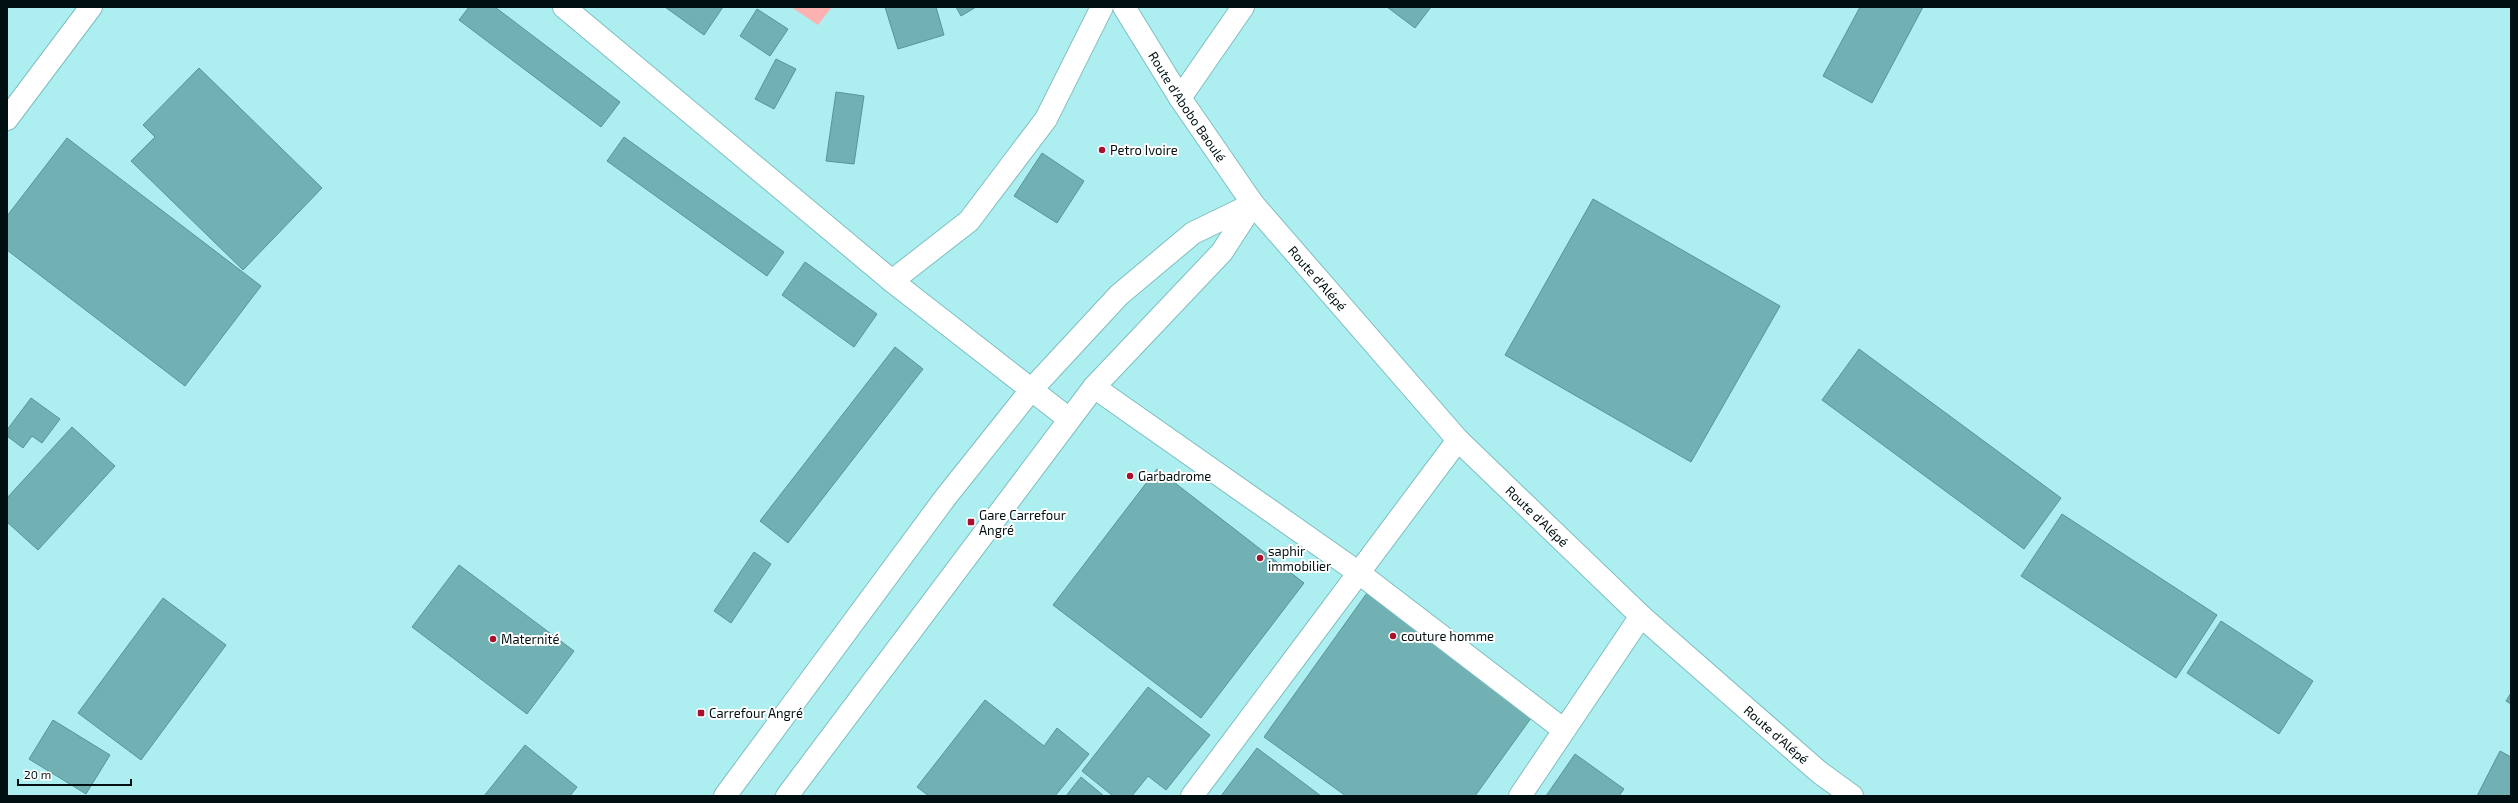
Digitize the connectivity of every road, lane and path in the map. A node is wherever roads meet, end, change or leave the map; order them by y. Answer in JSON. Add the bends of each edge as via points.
{"nodes":[{"id":1,"x":91,"y":7,"type":"edge"},
{"id":2,"x":564,"y":7,"type":"edge"},
{"id":3,"x":1102,"y":7,"type":"edge"},
{"id":4,"x":1124,"y":7,"type":"edge"},
{"id":5,"x":1243,"y":7,"type":"edge"},
{"id":6,"x":1180,"y":98,"type":"junction"},
{"id":7,"x":7,"y":119,"type":"edge"},
{"id":8,"x":1253,"y":204,"type":"junction"},
{"id":9,"x":892,"y":281,"type":"junction"},
{"id":10,"x":1094,"y":387,"type":"junction"},
{"id":11,"x":1031,"y":390,"type":"junction"},
{"id":12,"x":1069,"y":419,"type":"junction"},
{"id":13,"x":1458,"y":440,"type":"junction"},
{"id":14,"x":1359,"y":573,"type":"junction"},
{"id":15,"x":1641,"y":616,"type":"junction"},
{"id":16,"x":1564,"y":730,"type":"junction"},
{"id":17,"x":725,"y":796,"type":"edge"},
{"id":18,"x":787,"y":796,"type":"edge"},
{"id":19,"x":1192,"y":796,"type":"edge"},
{"id":20,"x":1520,"y":796,"type":"edge"},
{"id":21,"x":1852,"y":796,"type":"edge"}],
"edges":[{"from":1,"to":7,"type":"main road"},
{"from":2,"to":9,"type":"main road"},
{"from":3,"to":9,"type":"main road","via":[[1046,119],[970,221]]},
{"from":4,"to":6,"type":"main road","name":"Route d'Abobo Baoulé"},
{"from":5,"to":6,"type":"main road"},
{"from":6,"to":8,"type":"main road","name":"Route d'Abobo Baoulé"},
{"from":8,"to":10,"type":"main road","via":[[1222,252]]},
{"from":8,"to":11,"type":"main road","via":[[1193,233],[1119,296]]},
{"from":8,"to":13,"type":"main road","name":"Route d'Alépé"},
{"from":9,"to":11,"type":"main road"},
{"from":10,"to":12,"type":"main road"},
{"from":10,"to":14,"type":"main road"},
{"from":11,"to":12,"type":"main road"},
{"from":11,"to":17,"type":"main road","via":[[945,498]]},
{"from":12,"to":18,"type":"main road"},
{"from":13,"to":14,"type":"main road"},
{"from":13,"to":15,"type":"main road","name":"Route d'Alépé"},
{"from":14,"to":16,"type":"main road"},
{"from":14,"to":19,"type":"main road"},
{"from":15,"to":16,"type":"main road"},
{"from":15,"to":21,"type":"main road","name":"Route d'Alépé","via":[[1819,772]]},
{"from":16,"to":20,"type":"main road"}]}
